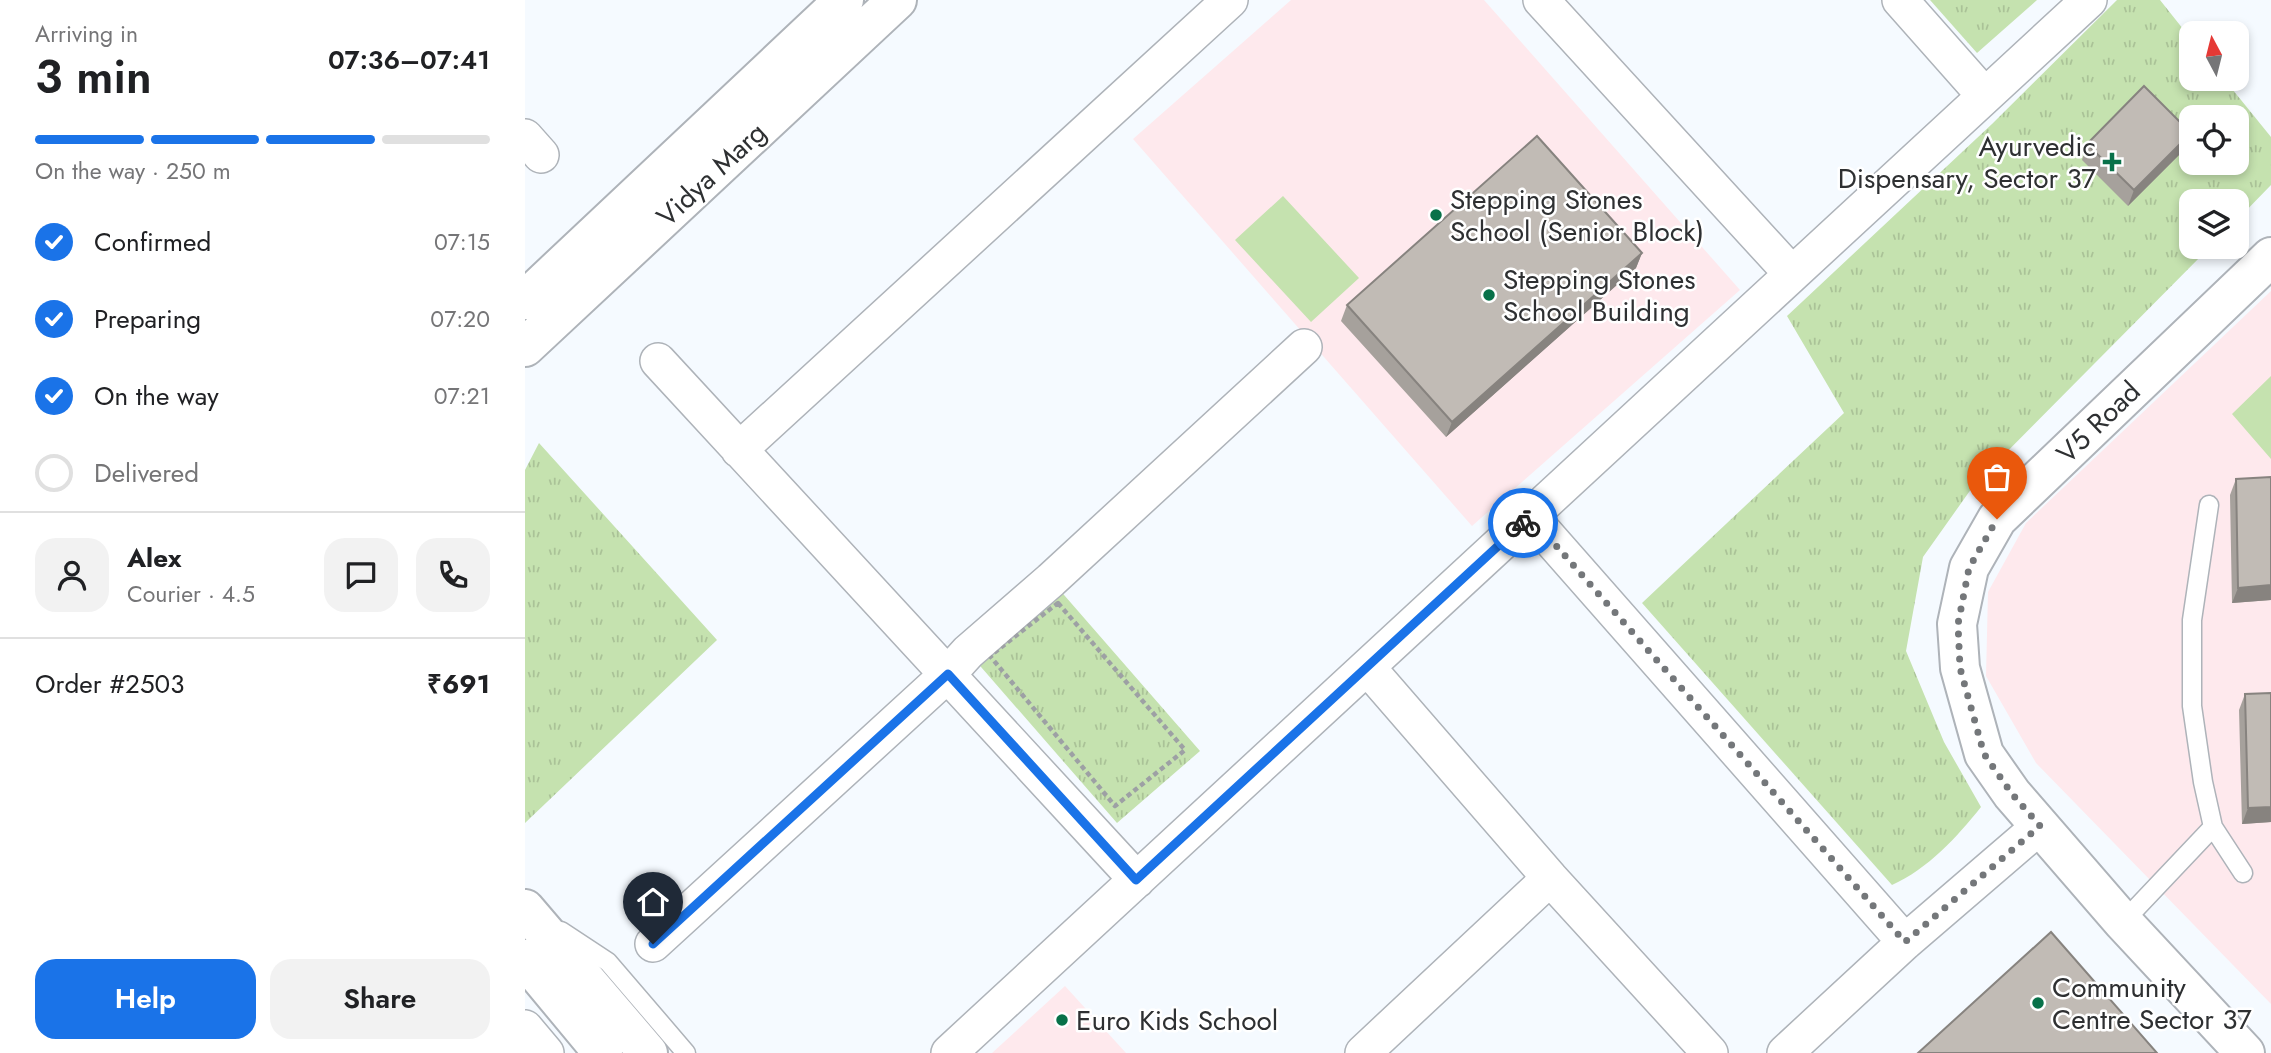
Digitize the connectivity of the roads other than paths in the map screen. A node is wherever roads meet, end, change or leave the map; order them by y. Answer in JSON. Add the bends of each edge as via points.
{"nodes":[{"id":1,"x":844,"y":0,"type":"edge"},
{"id":2,"x":897,"y":0,"type":"edge"},
{"id":3,"x":1230,"y":0,"type":"edge"},
{"id":4,"x":1541,"y":0,"type":"edge"},
{"id":5,"x":1900,"y":0,"type":"edge"},
{"id":6,"x":2089,"y":0,"type":"edge"},
{"id":7,"x":1985,"y":96,"type":"junction"},
{"id":8,"x":2271,"y":257,"type":"edge"},
{"id":9,"x":1792,"y":274,"type":"junction"},
{"id":10,"x":525,"y":300,"type":"edge"},
{"id":11,"x":525,"y":347,"type":"edge"},
{"id":12,"x":1304,"y":347,"type":"dead end"},
{"id":13,"x":658,"y":361,"type":"dead end"},
{"id":14,"x":739,"y":450,"type":"junction"},
{"id":15,"x":2209,"y":505,"type":"dead end"},
{"id":16,"x":1530,"y":516,"type":"junction"},
{"id":17,"x":1367,"y":667,"type":"junction"},
{"id":18,"x":948,"y":674,"type":"junction"},
{"id":19,"x":2040,"y":826,"type":"junction"},
{"id":20,"x":2213,"y":827,"type":"junction"},
{"id":21,"x":2243,"y":873,"type":"dead end"},
{"id":22,"x":1550,"y":878,"type":"junction"},
{"id":23,"x":1136,"y":880,"type":"junction"},
{"id":24,"x":525,"y":903,"type":"edge"},
{"id":25,"x":525,"y":909,"type":"edge"},
{"id":26,"x":2123,"y":922,"type":"junction"},
{"id":27,"x":1905,"y":942,"type":"junction"},
{"id":28,"x":653,"y":944,"type":"dead end"},
{"id":29,"x":525,"y":959,"type":"edge"},
{"id":30,"x":525,"y":1028,"type":"edge"},
{"id":31,"x":546,"y":1053,"type":"edge"},
{"id":32,"x":603,"y":1053,"type":"edge"},
{"id":33,"x":648,"y":1053,"type":"edge"},
{"id":34,"x":686,"y":1053,"type":"edge"},
{"id":35,"x":949,"y":1053,"type":"edge"},
{"id":36,"x":1363,"y":1053,"type":"edge"},
{"id":37,"x":1710,"y":1053,"type":"edge"},
{"id":38,"x":1784,"y":1053,"type":"edge"},
{"id":39,"x":2245,"y":1053,"type":"edge"}],
"edges":[{"from":1,"to":10,"type":"main road","name":"Vidya Marg"},
{"from":2,"to":11,"type":"main road","name":"Vidya Marg"},
{"from":3,"to":14,"type":"street"},
{"from":4,"to":9,"type":"street"},
{"from":5,"to":7,"type":"street"},
{"from":6,"to":7,"type":"street"},
{"from":7,"to":9,"type":"street"},
{"from":8,"to":19,"type":"main road","name":"V5 Road","via":[[1997,519],[1969,568],[1958,624],[1960,668],[1984,754]]},
{"from":9,"to":16,"type":"street"},
{"from":12,"to":18,"type":"street"},
{"from":13,"to":14,"type":"street"},
{"from":14,"to":18,"type":"street"},
{"from":15,"to":20,"type":"lane","via":[[2192,620],[2192,706]]},
{"from":16,"to":17,"type":"street"},
{"from":16,"to":27,"type":"street"},
{"from":17,"to":22,"type":"street"},
{"from":17,"to":23,"type":"street"},
{"from":18,"to":23,"type":"street"},
{"from":18,"to":28,"type":"street"},
{"from":19,"to":26,"type":"main road","name":"V5 Road"},
{"from":19,"to":27,"type":"street"},
{"from":20,"to":21,"type":"lane"},
{"from":20,"to":26,"type":"lane"},
{"from":22,"to":36,"type":"street"},
{"from":22,"to":37,"type":"street"},
{"from":23,"to":35,"type":"street"},
{"from":24,"to":34,"type":"lane","via":[[608,962]]},
{"from":25,"to":33,"type":"main road"},
{"from":26,"to":39,"type":"main road","name":"V5 Road"},
{"from":27,"to":38,"type":"street"},
{"from":29,"to":32,"type":"main road"},
{"from":30,"to":31,"type":"street"}]}
